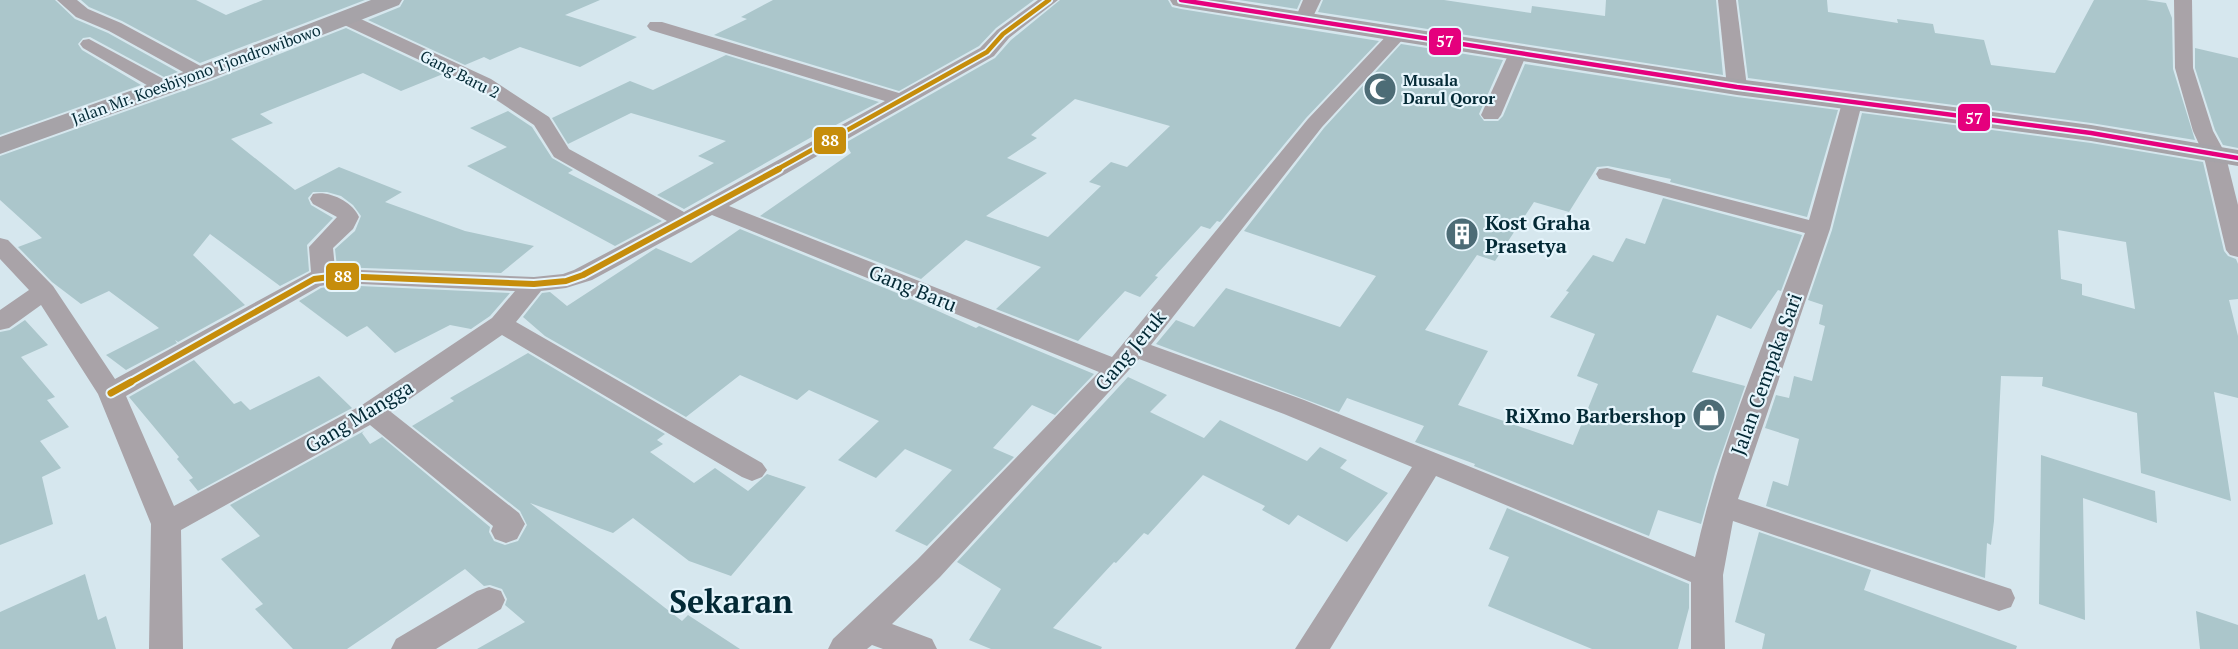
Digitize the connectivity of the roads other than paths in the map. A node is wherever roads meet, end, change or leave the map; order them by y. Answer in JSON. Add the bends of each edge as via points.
{"nodes":[{"id":1,"x":66,"y":0,"type":"edge"},
{"id":2,"x":392,"y":0,"type":"edge"},
{"id":3,"x":1049,"y":0,"type":"edge"},
{"id":4,"x":1181,"y":0,"type":"edge"},
{"id":5,"x":1727,"y":0,"type":"edge"},
{"id":6,"x":2183,"y":0,"type":"edge"},
{"id":7,"x":1308,"y":10,"type":"edge"},
{"id":8,"x":344,"y":18,"type":"junction"},
{"id":9,"x":657,"y":26,"type":"dead end"},
{"id":10,"x":1398,"y":34,"type":"junction"},
{"id":11,"x":89,"y":44,"type":"dead end"},
{"id":12,"x":1518,"y":53,"type":"junction"},
{"id":13,"x":201,"y":74,"type":"junction"},
{"id":14,"x":164,"y":87,"type":"junction"},
{"id":15,"x":1737,"y":87,"type":"junction"},
{"id":16,"x":901,"y":100,"type":"junction"},
{"id":17,"x":1852,"y":103,"type":"junction"},
{"id":18,"x":1491,"y":116,"type":"dead end"},
{"id":19,"x":0,"y":146,"type":"edge"},
{"id":20,"x":2214,"y":153,"type":"junction"},
{"id":21,"x":2238,"y":158,"type":"edge"},
{"id":22,"x":1607,"y":174,"type":"dead end"},
{"id":23,"x":321,"y":199,"type":"dead end"},
{"id":24,"x":711,"y":207,"type":"junction"},
{"id":25,"x":684,"y":221,"type":"junction"},
{"id":26,"x":1818,"y":229,"type":"junction"},
{"id":27,"x":0,"y":245,"type":"edge"},
{"id":28,"x":2238,"y":250,"type":"edge"},
{"id":29,"x":324,"y":277,"type":"junction"},
{"id":30,"x":534,"y":284,"type":"junction"},
{"id":31,"x":44,"y":291,"type":"junction"},
{"id":32,"x":0,"y":322,"type":"edge"},
{"id":33,"x":501,"y":324,"type":"junction"},
{"id":34,"x":1125,"y":358,"type":"junction"},
{"id":35,"x":111,"y":393,"type":"junction"},
{"id":36,"x":372,"y":412,"type":"junction"},
{"id":37,"x":1430,"y":462,"type":"junction"},
{"id":38,"x":752,"y":470,"type":"dead end"},
{"id":39,"x":1721,"y":505,"type":"junction"},
{"id":40,"x":166,"y":524,"type":"junction"},
{"id":41,"x":506,"y":531,"type":"dead end"},
{"id":42,"x":1707,"y":575,"type":"junction"},
{"id":43,"x":1999,"y":598,"type":"dead end"},
{"id":44,"x":489,"y":600,"type":"dead end"},
{"id":45,"x":856,"y":639,"type":"edge"},
{"id":46,"x":166,"y":649,"type":"edge"},
{"id":47,"x":408,"y":649,"type":"edge"},
{"id":48,"x":920,"y":649,"type":"edge"},
{"id":49,"x":1312,"y":649,"type":"edge"},
{"id":50,"x":1708,"y":649,"type":"edge"}],
"edges":[{"from":1,"to":13,"type":"street","via":[[82,13]]},
{"from":2,"to":8,"type":"main road","name":"Jalan Mr. Koesbiyono Tjondrowibowo"},
{"from":3,"to":16,"type":"street","via":[[1003,34],[987,52]]},
{"from":4,"to":7,"type":"main road"},
{"from":5,"to":15,"type":"street"},
{"from":6,"to":20,"type":"street","via":[[2184,68],[2203,131]]},
{"from":7,"to":10,"type":"main road"},
{"from":8,"to":13,"type":"main road","name":"Jalan Mr. Koesbiyono Tjondrowibowo"},
{"from":8,"to":25,"type":"street","name":"Gang Baru 2","via":[[484,83],[542,121],[561,153]]},
{"from":9,"to":16,"type":"street"},
{"from":10,"to":12,"type":"main road"},
{"from":10,"to":34,"type":"street","name":"Gang Jeruk","via":[[1315,123]]},
{"from":11,"to":14,"type":"street"},
{"from":12,"to":15,"type":"main road"},
{"from":12,"to":18,"type":"street"},
{"from":13,"to":14,"type":"main road","name":"Jalan Mr. Koesbiyono Tjondrowibowo"},
{"from":14,"to":19,"type":"main road","name":"Jalan Mr. Koesbiyono Tjondrowibowo"},
{"from":15,"to":17,"type":"main road"},
{"from":16,"to":24,"type":"street"},
{"from":17,"to":20,"type":"main road"},
{"from":17,"to":26,"type":"street","name":"Jalan Cempaka Sari"},
{"from":20,"to":21,"type":"main road"},
{"from":20,"to":28,"type":"street"},
{"from":22,"to":26,"type":"street"},
{"from":23,"to":29,"type":"street","via":[[346,212],[348,217],[321,247]]},
{"from":24,"to":25,"type":"street"},
{"from":24,"to":34,"type":"street","name":"Gang Baru"},
{"from":25,"to":30,"type":"street","via":[[583,276]]},
{"from":26,"to":39,"type":"street","name":"Jalan Cempaka Sari"},
{"from":27,"to":31,"type":"street"},
{"from":29,"to":30,"type":"street"},
{"from":29,"to":35,"type":"street","via":[[314,279]]},
{"from":30,"to":33,"type":"street","name":"Gang Mangga"},
{"from":31,"to":32,"type":"street"},
{"from":31,"to":35,"type":"street"},
{"from":33,"to":36,"type":"street","name":"Gang Mangga"},
{"from":33,"to":38,"type":"street"},
{"from":34,"to":37,"type":"street","name":"Gang Baru","via":[[1294,407]]},
{"from":34,"to":45,"type":"street","name":"Gang Jeruk","via":[[929,568]]},
{"from":35,"to":40,"type":"street"},
{"from":36,"to":40,"type":"street","name":"Gang Mangga"},
{"from":36,"to":41,"type":"street","via":[[508,521]]},
{"from":37,"to":42,"type":"street","name":"Gang Baru"},
{"from":37,"to":49,"type":"street"},
{"from":39,"to":42,"type":"street","name":"Jalan Cempaka Sari"},
{"from":39,"to":43,"type":"street"},
{"from":40,"to":46,"type":"street"},
{"from":42,"to":50,"type":"street","name":"Jalan Cempaka Sari"},
{"from":44,"to":47,"type":"street"},
{"from":45,"to":48,"type":"street"}]}
